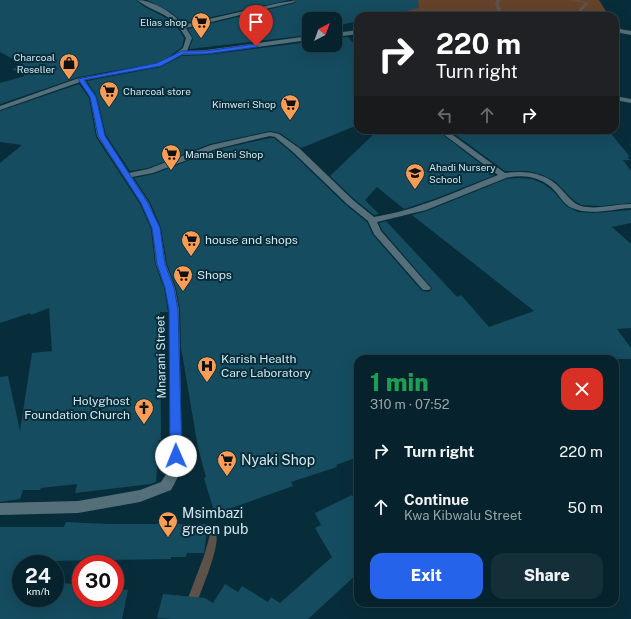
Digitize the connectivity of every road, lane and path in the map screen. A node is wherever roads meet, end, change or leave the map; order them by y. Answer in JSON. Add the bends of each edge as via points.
{"nodes":[{"id":1,"x":139,"y":0,"type":"edge"},
{"id":2,"x":293,"y":2,"type":"dead end"},
{"id":3,"x":183,"y":27,"type":"junction"},
{"id":4,"x":619,"y":31,"type":"edge"},
{"id":5,"x":354,"y":33,"type":"edge"},
{"id":6,"x":631,"y":33,"type":"edge"},
{"id":7,"x":342,"y":34,"type":"edge"},
{"id":8,"x":302,"y":39,"type":"edge"},
{"id":9,"x":182,"y":53,"type":"junction"},
{"id":10,"x":81,"y":79,"type":"junction"},
{"id":11,"x":619,"y":99,"type":"edge"},
{"id":12,"x":631,"y":101,"type":"edge"},
{"id":13,"x":0,"y":108,"type":"edge"},
{"id":14,"x":446,"y":134,"type":"edge"},
{"id":15,"x":128,"y":176,"type":"junction"},
{"id":16,"x":504,"y":176,"type":"junction"},
{"id":17,"x":631,"y":206,"type":"edge"},
{"id":18,"x":372,"y":220,"type":"junction"},
{"id":19,"x":426,"y":288,"type":"dead end"},
{"id":20,"x":0,"y":509,"type":"edge"}],
"edges":[{"from":1,"to":3,"type":"street","via":[[168,14]]},
{"from":2,"to":3,"type":"street"},
{"from":3,"to":9,"type":"street","via":[[188,38],[186,49]]},
{"from":4,"to":6,"type":"street"},
{"from":5,"to":7,"type":"street"},
{"from":8,"to":9,"type":"street"},
{"from":9,"to":10,"type":"street","via":[[159,65]]},
{"from":10,"to":13,"type":"street"},
{"from":10,"to":15,"type":"street","name":"Mnarani Street","via":[[93,97],[101,136]]},
{"from":11,"to":12,"type":"street"},
{"from":14,"to":16,"type":"street"},
{"from":15,"to":18,"type":"street","via":[[150,171],[214,147],[274,134],[296,150]]},
{"from":15,"to":20,"type":"street","name":"Mnarani Street","via":[[145,203],[156,228],[161,264],[170,288],[174,310],[176,456],[173,475],[166,486],[140,496],[78,507]]},
{"from":16,"to":17,"type":"street","via":[[515,173],[540,178],[553,185],[577,208]]},
{"from":16,"to":18,"type":"street","via":[[451,199],[388,219]]},
{"from":18,"to":19,"type":"street","via":[[377,232]]}]}
